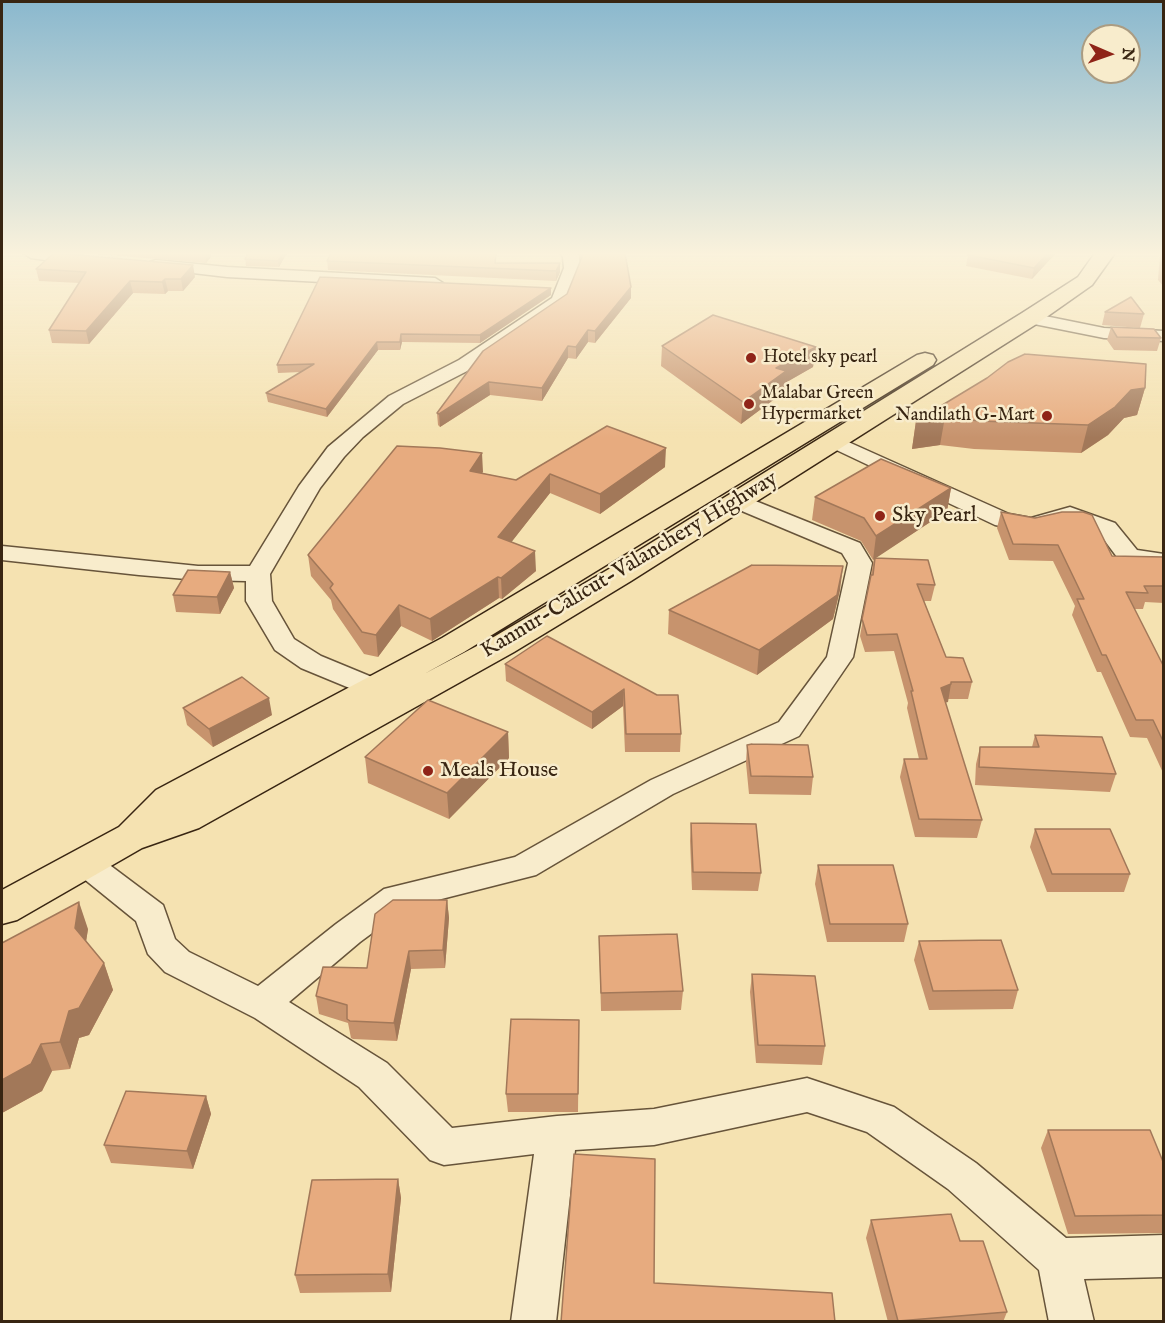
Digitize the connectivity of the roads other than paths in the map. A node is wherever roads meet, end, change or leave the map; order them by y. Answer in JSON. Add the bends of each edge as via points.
{"nodes":[{"id":1,"x":540,"y":315,"type":"edge"},
{"id":2,"x":1009,"y":315,"type":"edge"},
{"id":3,"x":1035,"y":315,"type":"edge"},
{"id":4,"x":1030,"y":318,"type":"junction"},
{"id":5,"x":1164,"y":336,"type":"edge"},
{"id":6,"x":835,"y":442,"type":"junction"},
{"id":7,"x":738,"y":501,"type":"junction"},
{"id":8,"x":2,"y":553,"type":"edge"},
{"id":9,"x":1164,"y":561,"type":"edge"},
{"id":10,"x":258,"y":574,"type":"junction"},
{"id":11,"x":388,"y":694,"type":"junction"},
{"id":12,"x":84,"y":862,"type":"junction"},
{"id":13,"x":2,"y":909,"type":"edge"},
{"id":14,"x":260,"y":1005,"type":"junction"},
{"id":15,"x":557,"y":1134,"type":"junction"},
{"id":16,"x":1164,"y":1256,"type":"edge"},
{"id":17,"x":1058,"y":1259,"type":"junction"},
{"id":18,"x":533,"y":1322,"type":"edge"},
{"id":19,"x":1072,"y":1322,"type":"edge"}],
"edges":[{"from":1,"to":10,"type":"street","via":[[466,364],[396,400],[356,433],[310,486]]},
{"from":2,"to":11,"type":"highway","name":"Kannur-Calicut-Valanchery Highway","via":[[911,367],[528,600]]},
{"from":3,"to":4,"type":"highway","name":"Kannur-Calicut-Valanchery Highway"},
{"from":4,"to":5,"type":"street","via":[[1104,333]]},
{"from":4,"to":6,"type":"highway","name":"Kannur-Calicut-Valanchery Highway"},
{"from":6,"to":7,"type":"highway","name":"Kannur-Calicut-Valanchery Highway"},
{"from":6,"to":9,"type":"street","via":[[1004,520],[1032,525],[1070,514],[1107,528],[1129,556]]},
{"from":7,"to":11,"type":"highway","name":"Kannur-Calicut-Valanchery Highway","via":[[503,645]]},
{"from":7,"to":14,"type":"street","via":[[852,548],[860,563],[840,657],[789,729],[662,787],[524,867],[396,898]]},
{"from":8,"to":10,"type":"street","via":[[162,570]]},
{"from":10,"to":11,"type":"street","via":[[259,601],[284,644],[311,662]]},
{"from":11,"to":12,"type":"highway","name":"Kannur-Calicut-Valanchery Highway","via":[[185,819],[128,838]]},
{"from":12,"to":13,"type":"highway","name":"Kannur-Calicut-Valanchery Highway"},
{"from":12,"to":14,"type":"street","via":[[151,914],[160,945],[177,962]]},
{"from":14,"to":15,"type":"street","via":[[373,1075],[444,1147]]},
{"from":15,"to":17,"type":"street","via":[[654,1127],[807,1095],[880,1119],[962,1176]]},
{"from":15,"to":18,"type":"street"},
{"from":16,"to":17,"type":"street"},
{"from":17,"to":19,"type":"street"}]}
